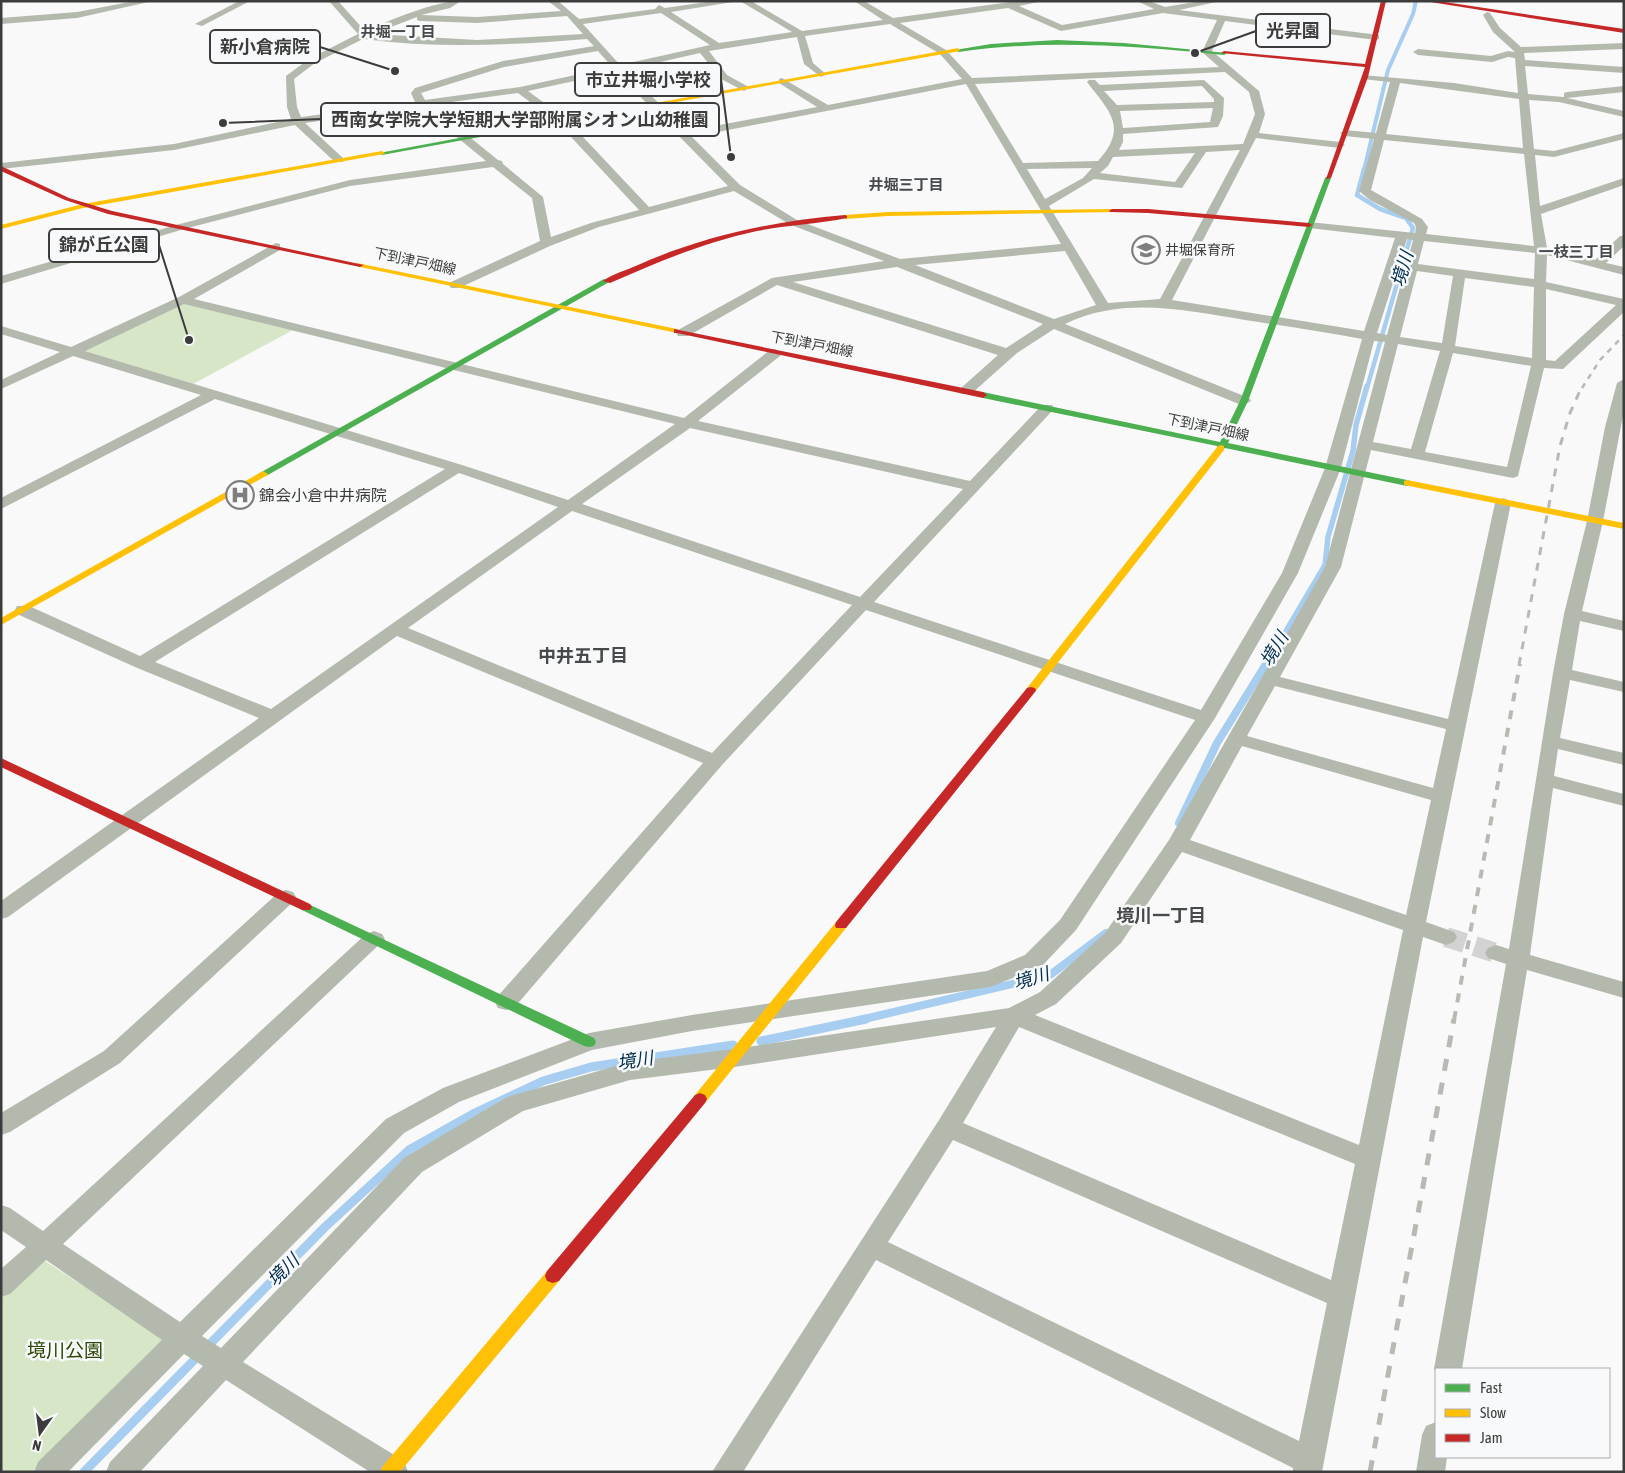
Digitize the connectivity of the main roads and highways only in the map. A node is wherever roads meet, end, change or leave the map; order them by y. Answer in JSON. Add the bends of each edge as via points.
{"nodes":[{"id":1,"x":1384,"y":1,"type":"edge"},
{"id":2,"x":1426,"y":1,"type":"edge"},
{"id":3,"x":1448,"y":1,"type":"edge"},
{"id":4,"x":1624,"y":29,"type":"edge"},
{"id":5,"x":1367,"y":71,"type":"junction"},
{"id":6,"x":1,"y":167,"type":"edge"},
{"id":7,"x":83,"y":206,"type":"junction"},
{"id":8,"x":1310,"y":225,"type":"junction"},
{"id":9,"x":1,"y":228,"type":"edge"},
{"id":10,"x":560,"y":307,"type":"junction"},
{"id":11,"x":1224,"y":445,"type":"junction"},
{"id":12,"x":1624,"y":526,"type":"edge"},
{"id":13,"x":1,"y":622,"type":"edge"},
{"id":14,"x":1,"y":762,"type":"edge"},
{"id":15,"x":589,"y":1042,"type":"road end"},
{"id":16,"x":392,"y":1471,"type":"edge"}],
"edges":[{"from":1,"to":5,"type":"main road"},
{"from":2,"to":4,"type":"main road"},
{"from":3,"to":4,"type":"main road"},
{"from":5,"to":7,"type":"main road","via":[[1207,52],[1062,41],[986,45]]},
{"from":5,"to":8,"type":"main road"},
{"from":6,"to":7,"type":"main road","name":"下到津戸畑線"},
{"from":7,"to":9,"type":"main road"},
{"from":7,"to":10,"type":"main road","name":"下到津戸畑線"},
{"from":8,"to":10,"type":"main road","via":[[1148,211],[1045,209],[888,214],[793,222],[724,237],[670,254],[600,284]]},
{"from":8,"to":11,"type":"main road","via":[[1275,322]]},
{"from":10,"to":11,"type":"main road","name":"下到津戸畑線"},
{"from":10,"to":13,"type":"main road"},
{"from":11,"to":12,"type":"main road","name":"下到津戸畑線"},
{"from":11,"to":16,"type":"main road","via":[[734,1058]]},
{"from":14,"to":15,"type":"main road"}]}
